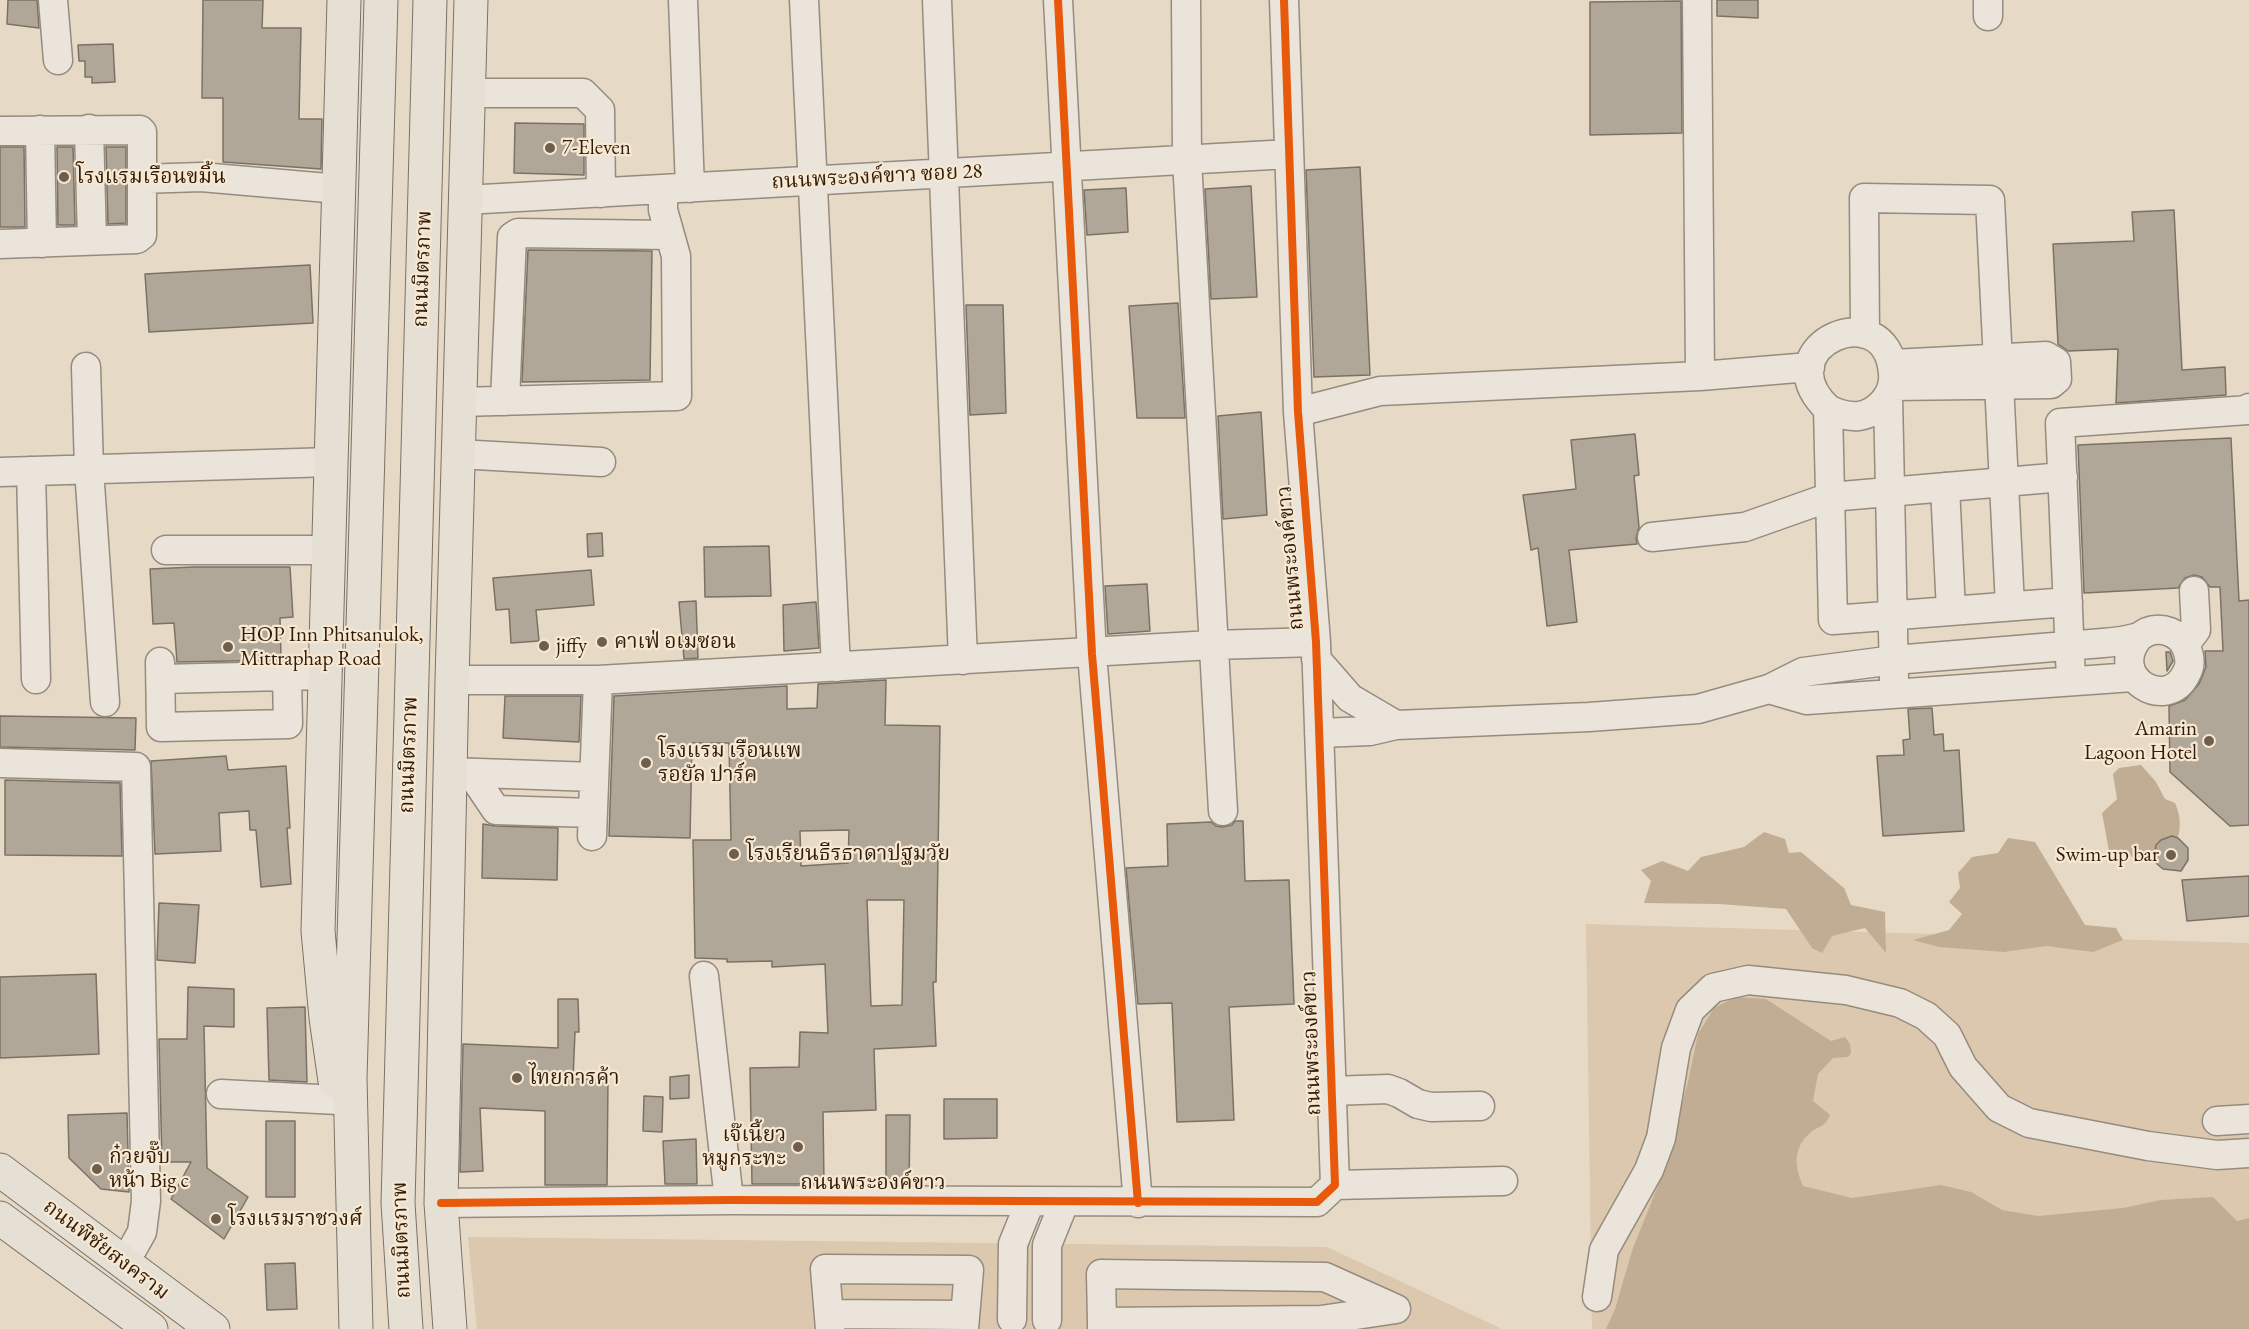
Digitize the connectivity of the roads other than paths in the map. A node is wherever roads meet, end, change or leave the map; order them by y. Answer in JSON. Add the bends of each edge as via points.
{"nodes":[{"id":1,"x":53,"y":0,"type":"edge"},
{"id":2,"x":344,"y":0,"type":"edge"},
{"id":3,"x":381,"y":0,"type":"edge"},
{"id":4,"x":430,"y":0,"type":"edge"},
{"id":5,"x":444,"y":0,"type":"edge"},
{"id":6,"x":471,"y":0,"type":"edge"},
{"id":7,"x":683,"y":0,"type":"edge"},
{"id":8,"x":804,"y":0,"type":"edge"},
{"id":9,"x":936,"y":0,"type":"edge"},
{"id":10,"x":1058,"y":0,"type":"edge"},
{"id":11,"x":1186,"y":0,"type":"edge"},
{"id":12,"x":1284,"y":0,"type":"edge"},
{"id":13,"x":1697,"y":0,"type":"edge"},
{"id":14,"x":380,"y":49,"type":"junction"},
{"id":15,"x":58,"y":60,"type":"dead end"},
{"id":16,"x":468,"y":93,"type":"junction"},
{"id":17,"x":89,"y":129,"type":"junction"},
{"id":18,"x":40,"y":130,"type":"junction"},
{"id":19,"x":0,"y":131,"type":"edge"},
{"id":20,"x":1289,"y":154,"type":"junction"},
{"id":21,"x":1187,"y":160,"type":"junction"},
{"id":22,"x":1066,"y":166,"type":"junction"},
{"id":23,"x":945,"y":174,"type":"junction"},
{"id":24,"x":141,"y":179,"type":"junction"},
{"id":25,"x":812,"y":181,"type":"junction"},
{"id":26,"x":676,"y":188,"type":"junction"},
{"id":27,"x":339,"y":189,"type":"junction"},
{"id":28,"x":601,"y":193,"type":"junction"},
{"id":29,"x":465,"y":200,"type":"junction"},
{"id":30,"x":669,"y":235,"type":"junction"},
{"id":31,"x":92,"y":240,"type":"junction"},
{"id":32,"x":42,"y":243,"type":"junction"},
{"id":33,"x":0,"y":244,"type":"edge"},
{"id":34,"x":1865,"y":334,"type":"junction"},
{"id":35,"x":1999,"y":357,"type":"junction"},
{"id":36,"x":86,"y":367,"type":"dead end"},
{"id":37,"x":1810,"y":367,"type":"junction"},
{"id":38,"x":1700,"y":376,"type":"junction"},
{"id":39,"x":2057,"y":380,"type":"junction"},
{"id":40,"x":1891,"y":382,"type":"junction"},
{"id":41,"x":2000,"y":386,"type":"junction"},
{"id":42,"x":505,"y":401,"type":"junction"},
{"id":43,"x":460,"y":402,"type":"junction"},
{"id":44,"x":1828,"y":409,"type":"junction"},
{"id":45,"x":2249,"y":410,"type":"edge"},
{"id":46,"x":1298,"y":412,"type":"junction"},
{"id":47,"x":2060,"y":423,"type":"junction"},
{"id":48,"x":458,"y":454,"type":"junction"},
{"id":49,"x":332,"y":462,"type":"junction"},
{"id":50,"x":601,"y":462,"type":"dead end"},
{"id":51,"x":89,"y":470,"type":"junction"},
{"id":52,"x":31,"y":471,"type":"junction"},
{"id":53,"x":0,"y":472,"type":"edge"},
{"id":54,"x":2063,"y":477,"type":"junction"},
{"id":55,"x":2003,"y":482,"type":"junction"},
{"id":56,"x":1945,"y":487,"type":"junction"},
{"id":57,"x":1890,"y":492,"type":"junction"},
{"id":58,"x":1830,"y":497,"type":"junction"},
{"id":59,"x":1653,"y":537,"type":"dead end"},
{"id":60,"x":166,"y":550,"type":"dead end"},
{"id":61,"x":329,"y":550,"type":"junction"},
{"id":62,"x":2194,"y":591,"type":"dead end"},
{"id":63,"x":2068,"y":602,"type":"junction"},
{"id":64,"x":2010,"y":606,"type":"junction"},
{"id":65,"x":1951,"y":611,"type":"junction"},
{"id":66,"x":1893,"y":615,"type":"junction"},
{"id":67,"x":2138,"y":638,"type":"junction"},
{"id":68,"x":2185,"y":644,"type":"junction"},
{"id":69,"x":1212,"y":645,"type":"junction"},
{"id":70,"x":2070,"y":645,"type":"junction"},
{"id":71,"x":1316,"y":650,"type":"junction"},
{"id":72,"x":1977,"y":653,"type":"junction"},
{"id":73,"x":1092,"y":654,"type":"junction"},
{"id":74,"x":963,"y":660,"type":"junction"},
{"id":75,"x":1894,"y":660,"type":"junction"},
{"id":76,"x":836,"y":667,"type":"junction"},
{"id":77,"x":326,"y":675,"type":"junction"},
{"id":78,"x":287,"y":676,"type":"junction"},
{"id":79,"x":2133,"y":677,"type":"junction"},
{"id":80,"x":36,"y":679,"type":"dead end"},
{"id":81,"x":452,"y":680,"type":"junction"},
{"id":82,"x":598,"y":680,"type":"junction"},
{"id":83,"x":2071,"y":680,"type":"junction"},
{"id":84,"x":1980,"y":687,"type":"junction"},
{"id":85,"x":1769,"y":689,"type":"junction"},
{"id":86,"x":1894,"y":693,"type":"junction"},
{"id":87,"x":105,"y":702,"type":"dead end"},
{"id":88,"x":1396,"y":725,"type":"junction"},
{"id":89,"x":1319,"y":732,"type":"junction"},
{"id":90,"x":0,"y":763,"type":"edge"},
{"id":91,"x":461,"y":773,"type":"junction"},
{"id":92,"x":594,"y":777,"type":"junction"},
{"id":93,"x":1223,"y":812,"type":"dead end"},
{"id":94,"x":406,"y":857,"type":"junction"},
{"id":95,"x":704,"y":976,"type":"dead end"},
{"id":96,"x":1331,"y":1091,"type":"junction"},
{"id":97,"x":221,"y":1094,"type":"dead end"},
{"id":98,"x":338,"y":1100,"type":"junction"},
{"id":99,"x":1480,"y":1106,"type":"dead end"},
{"id":100,"x":2249,"y":1119,"type":"edge"},
{"id":101,"x":2217,"y":1121,"type":"dead end"},
{"id":102,"x":351,"y":1149,"type":"junction"},
{"id":103,"x":2249,"y":1153,"type":"edge"},
{"id":104,"x":0,"y":1170,"type":"edge"},
{"id":105,"x":1503,"y":1181,"type":"dead end"},
{"id":106,"x":1335,"y":1185,"type":"junction"},
{"id":107,"x":729,"y":1200,"type":"junction"},
{"id":108,"x":1030,"y":1202,"type":"junction"},
{"id":109,"x":441,"y":1203,"type":"junction"},
{"id":110,"x":1064,"y":1203,"type":"junction"},
{"id":111,"x":1138,"y":1203,"type":"junction"},
{"id":112,"x":0,"y":1218,"type":"edge"},
{"id":113,"x":124,"y":1264,"type":"junction"},
{"id":114,"x":1597,"y":1297,"type":"dead end"},
{"id":115,"x":355,"y":1315,"type":"edge"},
{"id":116,"x":830,"y":1322,"type":"edge"},
{"id":117,"x":965,"y":1322,"type":"edge"},
{"id":118,"x":1008,"y":1324,"type":"edge"},
{"id":119,"x":1052,"y":1324,"type":"edge"},
{"id":120,"x":1102,"y":1325,"type":"edge"},
{"id":121,"x":151,"y":1329,"type":"edge"},
{"id":122,"x":213,"y":1329,"type":"edge"},
{"id":123,"x":336,"y":1329,"type":"edge"},
{"id":124,"x":406,"y":1329,"type":"edge"},
{"id":125,"x":450,"y":1329,"type":"edge"}],
"edges":[{"from":1,"to":15,"type":"street"},
{"from":2,"to":27,"type":"main road"},
{"from":3,"to":14,"type":"main road"},
{"from":4,"to":94,"type":"main road","name":"ถนนมิตรภาพ"},
{"from":5,"to":16,"type":"main road"},
{"from":6,"to":16,"type":"main road"},
{"from":7,"to":26,"type":"street"},
{"from":8,"to":25,"type":"street"},
{"from":9,"to":23,"type":"street"},
{"from":10,"to":22,"type":"street"},
{"from":11,"to":21,"type":"street"},
{"from":12,"to":20,"type":"street","name":"ถนนพระองค์ขาว"},
{"from":13,"to":38,"type":"street"},
{"from":14,"to":27,"type":"main road"},
{"from":14,"to":102,"type":"main road"},
{"from":16,"to":28,"type":"street","via":[[583,93],[600,110]]},
{"from":16,"to":29,"type":"main road"},
{"from":17,"to":18,"type":"street"},
{"from":17,"to":24,"type":"street","via":[[140,130]]},
{"from":17,"to":31,"type":"street"},
{"from":18,"to":19,"type":"street"},
{"from":18,"to":32,"type":"street"},
{"from":20,"to":21,"type":"street","name":"ถนนพระองค์ขาว ซอย 28"},
{"from":20,"to":46,"type":"street","name":"ถนนพระองค์ขาว"},
{"from":21,"to":22,"type":"street","name":"ถนนพระองค์ขาว ซอย 28"},
{"from":21,"to":69,"type":"street"},
{"from":22,"to":23,"type":"street","name":"ถนนพระองค์ขาว ซอย 28"},
{"from":22,"to":73,"type":"street"},
{"from":23,"to":25,"type":"street","name":"ถนนพระองค์ขาว ซอย 28"},
{"from":23,"to":74,"type":"street"},
{"from":24,"to":27,"type":"street","via":[[201,177]]},
{"from":24,"to":31,"type":"street","via":[[142,236]]},
{"from":25,"to":26,"type":"street","name":"ถนนพระองค์ขาว ซอย 28"},
{"from":25,"to":76,"type":"street"},
{"from":26,"to":28,"type":"street","name":"ถนนพระองค์ขาว ซอย 28"},
{"from":26,"to":30,"type":"street","via":[[663,210]]},
{"from":27,"to":49,"type":"main road"},
{"from":28,"to":29,"type":"street","name":"ถนนพระองค์ขาว ซอย 28"},
{"from":29,"to":43,"type":"main road"},
{"from":30,"to":42,"type":"street","via":[[518,233],[512,237]]},
{"from":30,"to":42,"type":"street","via":[[676,256],[677,396]]},
{"from":31,"to":32,"type":"street"},
{"from":32,"to":33,"type":"street"},
{"from":34,"to":35,"type":"street","via":[[1864,198],[1990,200]]},
{"from":34,"to":37,"type":"street","via":[[1845,332],[1832,337],[1815,353]]},
{"from":34,"to":40,"type":"street","via":[[1888,352]]},
{"from":35,"to":39,"type":"street","via":[[2046,356],[2056,362]]},
{"from":35,"to":40,"type":"street"},
{"from":35,"to":41,"type":"street"},
{"from":36,"to":51,"type":"street"},
{"from":37,"to":38,"type":"street"},
{"from":37,"to":44,"type":"street","via":[[1811,386]]},
{"from":38,"to":46,"type":"street","via":[[1380,391]]},
{"from":39,"to":41,"type":"street","via":[[2051,384]]},
{"from":39,"to":47,"type":"street"},
{"from":40,"to":41,"type":"street"},
{"from":40,"to":44,"type":"street","via":[[1878,407],[1865,415],[1842,416]]},
{"from":40,"to":57,"type":"street"},
{"from":41,"to":55,"type":"street"},
{"from":42,"to":43,"type":"street"},
{"from":43,"to":48,"type":"main road"},
{"from":44,"to":58,"type":"street"},
{"from":45,"to":47,"type":"street"},
{"from":46,"to":71,"type":"street","name":"ถนนพระองค์ขาว"},
{"from":47,"to":54,"type":"street"},
{"from":48,"to":50,"type":"street"},
{"from":48,"to":81,"type":"main road"},
{"from":49,"to":51,"type":"street"},
{"from":49,"to":61,"type":"main road"},
{"from":51,"to":52,"type":"street"},
{"from":51,"to":87,"type":"street"},
{"from":52,"to":53,"type":"street"},
{"from":52,"to":80,"type":"street"},
{"from":54,"to":55,"type":"street"},
{"from":54,"to":63,"type":"street"},
{"from":55,"to":56,"type":"street"},
{"from":55,"to":64,"type":"street"},
{"from":56,"to":57,"type":"street"},
{"from":56,"to":65,"type":"street"},
{"from":57,"to":58,"type":"street"},
{"from":57,"to":66,"type":"street"},
{"from":58,"to":59,"type":"street","via":[[1745,527]]},
{"from":58,"to":66,"type":"street","via":[[1833,620]]},
{"from":60,"to":61,"type":"street"},
{"from":61,"to":77,"type":"main road"},
{"from":62,"to":68,"type":"street","via":[[2196,630]]},
{"from":63,"to":64,"type":"street"},
{"from":63,"to":70,"type":"street"},
{"from":64,"to":65,"type":"street"},
{"from":65,"to":66,"type":"street"},
{"from":66,"to":75,"type":"street"},
{"from":67,"to":68,"type":"street","via":[[2154,630],[2165,630]]},
{"from":67,"to":70,"type":"street"},
{"from":67,"to":79,"type":"street","via":[[2129,655]]},
{"from":68,"to":79,"type":"street","via":[[2189,654],[2186,675],[2171,689],[2150,690]]},
{"from":69,"to":71,"type":"street"},
{"from":69,"to":73,"type":"street"},
{"from":69,"to":93,"type":"street"},
{"from":70,"to":72,"type":"street"},
{"from":70,"to":83,"type":"street"},
{"from":71,"to":88,"type":"street","via":[[1350,698]]},
{"from":71,"to":89,"type":"street","name":"ถนนพระองค์ขาว"},
{"from":72,"to":75,"type":"street"},
{"from":72,"to":84,"type":"street"},
{"from":73,"to":74,"type":"street"},
{"from":73,"to":111,"type":"street"},
{"from":74,"to":76,"type":"street"},
{"from":75,"to":85,"type":"street","via":[[1803,672]]},
{"from":75,"to":86,"type":"street"},
{"from":76,"to":82,"type":"street"},
{"from":77,"to":78,"type":"street"},
{"from":77,"to":98,"type":"main road","via":[[318,931]]},
{"from":78,"to":78,"type":"street","via":[[161,671],[161,727],[288,724]]},
{"from":79,"to":83,"type":"street"},
{"from":81,"to":82,"type":"street"},
{"from":81,"to":91,"type":"main road"},
{"from":82,"to":92,"type":"street"},
{"from":83,"to":84,"type":"street"},
{"from":84,"to":86,"type":"street"},
{"from":85,"to":86,"type":"street","via":[[1807,700]]},
{"from":85,"to":88,"type":"street","via":[[1698,709]]},
{"from":88,"to":89,"type":"street","via":[[1370,731]]},
{"from":89,"to":96,"type":"street","name":"ถนนพระองค์ขาว"},
{"from":90,"to":113,"type":"street","via":[[135,767],[146,1201],[142,1232]]},
{"from":91,"to":92,"type":"street"},
{"from":91,"to":92,"type":"street","via":[[496,810],[592,825]]},
{"from":91,"to":94,"type":"main road"},
{"from":91,"to":109,"type":"main road"},
{"from":94,"to":124,"type":"main road","name":"ถนนมิตรภาพ","via":[[398,1203]]},
{"from":95,"to":107,"type":"street"},
{"from":96,"to":99,"type":"street","via":[[1388,1089],[1431,1107]]},
{"from":96,"to":106,"type":"street","name":"ถนนพระองค์ขาว"},
{"from":97,"to":98,"type":"street"},
{"from":98,"to":102,"type":"main road"},
{"from":100,"to":101,"type":"street"},
{"from":102,"to":115,"type":"main road"},
{"from":103,"to":114,"type":"street","via":[[2217,1155],[2148,1146],[2029,1123],[1999,1108],[1963,1067],[1947,1035],[1926,1016],[1900,1003],[1846,990],[1748,980],[1713,988],[1690,1010],[1676,1048],[1661,1138],[1649,1170],[1604,1250]]},
{"from":104,"to":113,"type":"main road","name":"ถนนพิชัยสงคราม"},
{"from":105,"to":106,"type":"street"},
{"from":106,"to":111,"type":"street","name":"ถนนพระองค์ขาว","via":[[1317,1202]]},
{"from":107,"to":108,"type":"street","name":"ถนนพระองค์ขาว"},
{"from":107,"to":109,"type":"street","name":"ถนนพระองค์ขาว"},
{"from":108,"to":110,"type":"street","name":"ถนนพระองค์ขาว"},
{"from":108,"to":118,"type":"street","via":[[1013,1244]]},
{"from":109,"to":125,"type":"main road"},
{"from":110,"to":111,"type":"street","name":"ถนนพระองค์ขาว"},
{"from":110,"to":119,"type":"street","via":[[1047,1245]]},
{"from":112,"to":121,"type":"main road","name":"ถนนพิชัยสงคราม"},
{"from":113,"to":122,"type":"main road","name":"ถนนพิชัยสงคราม"},
{"from":115,"to":123,"type":"main road"},
{"from":116,"to":117,"type":"street"},
{"from":116,"to":117,"type":"street","via":[[825,1269],[969,1270]]},
{"from":118,"to":119,"type":"street"},
{"from":120,"to":120,"type":"street","via":[[1101,1274],[1325,1276],[1396,1309],[1321,1320]]}]}
